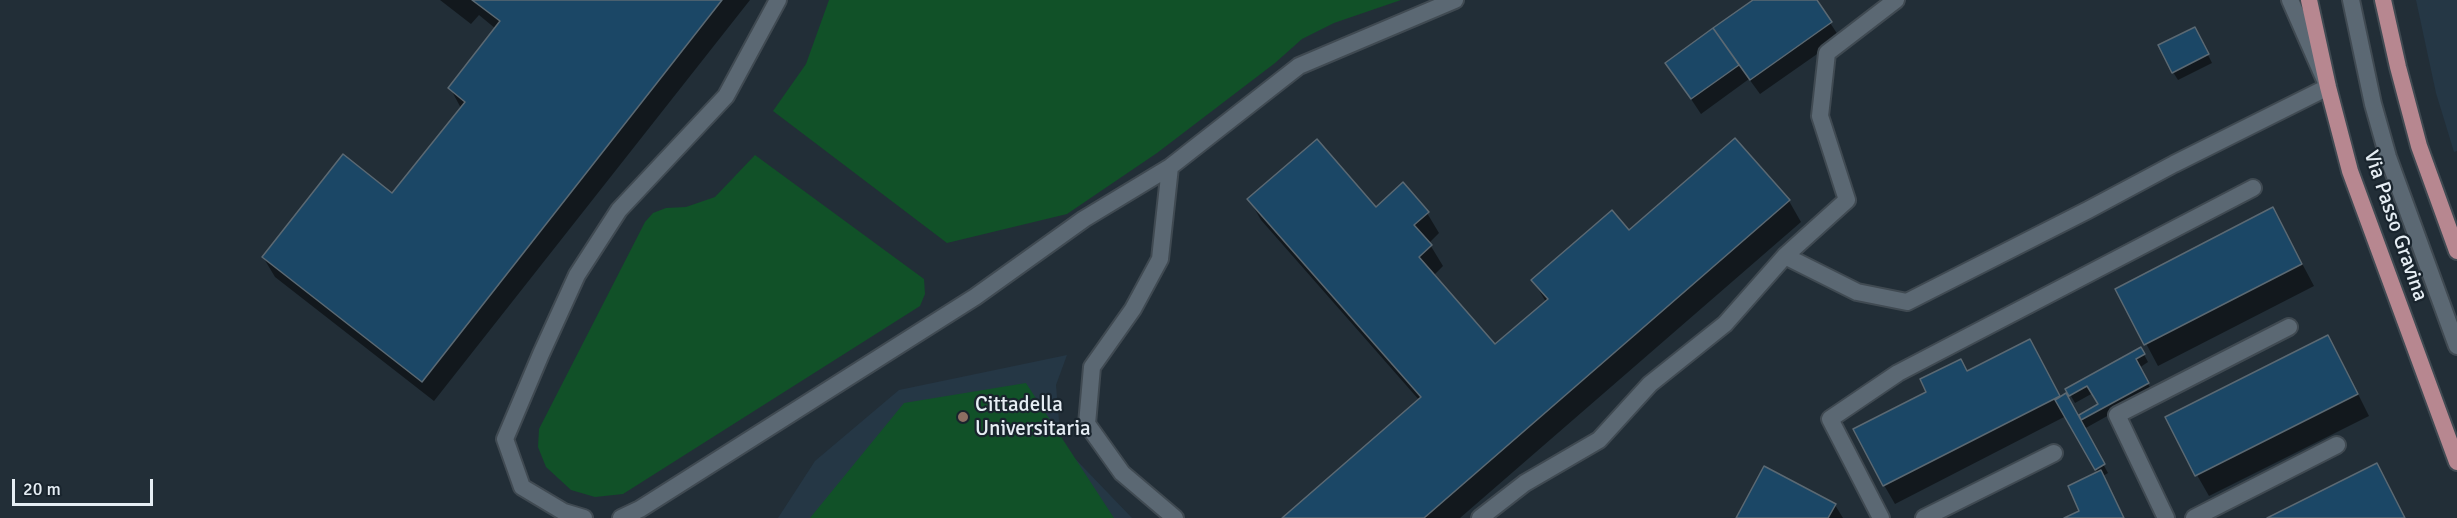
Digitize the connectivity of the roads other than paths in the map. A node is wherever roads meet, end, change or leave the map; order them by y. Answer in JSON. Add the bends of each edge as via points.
{"nodes":[{"id":1,"x":778,"y":0,"type":"edge"},
{"id":2,"x":1455,"y":0,"type":"edge"},
{"id":3,"x":1896,"y":0,"type":"edge"},
{"id":4,"x":2290,"y":0,"type":"edge"},
{"id":5,"x":2309,"y":0,"type":"edge"},
{"id":6,"x":2351,"y":0,"type":"edge"},
{"id":7,"x":2383,"y":0,"type":"edge"},
{"id":8,"x":2328,"y":87,"type":"junction"},
{"id":9,"x":1170,"y":167,"type":"junction"},
{"id":10,"x":2253,"y":188,"type":"dead end"},
{"id":11,"x":2457,"y":251,"type":"edge"},
{"id":12,"x":1785,"y":256,"type":"junction"},
{"id":13,"x":2289,"y":327,"type":"dead end"},
{"id":14,"x":2457,"y":346,"type":"edge"},
{"id":15,"x":2337,"y":445,"type":"dead end"},
{"id":16,"x":2054,"y":453,"type":"dead end"},
{"id":17,"x":2457,"y":462,"type":"edge"},
{"id":18,"x":560,"y":515,"type":"edge"},
{"id":19,"x":584,"y":518,"type":"edge"},
{"id":20,"x":621,"y":518,"type":"edge"},
{"id":21,"x":1175,"y":518,"type":"edge"},
{"id":22,"x":1480,"y":518,"type":"edge"},
{"id":23,"x":1881,"y":518,"type":"edge"},
{"id":24,"x":1924,"y":518,"type":"edge"},
{"id":25,"x":2166,"y":518,"type":"edge"},
{"id":26,"x":2194,"y":518,"type":"edge"}],
"edges":[{"from":1,"to":18,"type":"lane","via":[[726,96],[619,210],[577,275],[536,364],[505,439],[522,487]]},
{"from":2,"to":9,"type":"lane","via":[[1299,66]]},
{"from":3,"to":12,"type":"lane","via":[[1827,52],[1820,116],[1846,200]]},
{"from":4,"to":8,"type":"lane"},
{"from":5,"to":8,"type":"main road","name":"Via Passo Gravina"},
{"from":6,"to":14,"type":"lane","via":[[2388,156]]},
{"from":7,"to":11,"type":"main road","via":[[2419,146]]},
{"from":8,"to":12,"type":"lane","via":[[1907,302],[1857,292]]},
{"from":8,"to":17,"type":"main road","name":"Via Passo Gravina","via":[[2350,171]]},
{"from":9,"to":20,"type":"lane","via":[[1084,219],[975,297]]},
{"from":9,"to":21,"type":"lane","via":[[1160,259],[1134,309],[1092,367],[1087,424],[1122,473]]},
{"from":10,"to":23,"type":"lane","via":[[1898,373],[1830,419]]},
{"from":12,"to":22,"type":"lane","via":[[1725,324],[1650,384],[1599,440],[1525,483]]},
{"from":13,"to":25,"type":"lane","via":[[2117,415]]},
{"from":15,"to":26,"type":"lane"},
{"from":16,"to":24,"type":"lane"},
{"from":18,"to":19,"type":"lane"}]}
